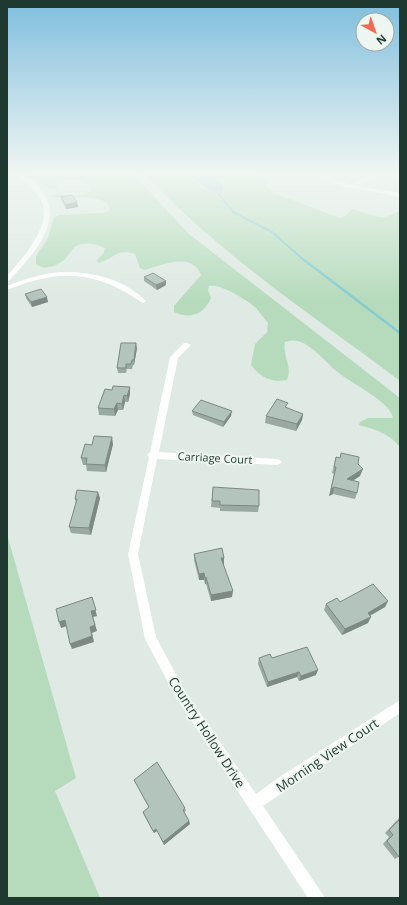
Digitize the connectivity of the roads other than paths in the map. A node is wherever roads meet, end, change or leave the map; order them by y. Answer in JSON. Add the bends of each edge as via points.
{"nodes":[{"id":1,"x":48,"y":214,"type":"edge"},
{"id":2,"x":7,"y":280,"type":"edge"},
{"id":3,"x":7,"y":288,"type":"edge"},
{"id":4,"x":143,"y":302,"type":"dead end"},
{"id":5,"x":187,"y":345,"type":"dead end"},
{"id":6,"x":152,"y":455,"type":"junction"},
{"id":7,"x":278,"y":462,"type":"dead end"},
{"id":8,"x":400,"y":706,"type":"edge"},
{"id":9,"x":254,"y":804,"type":"junction"},
{"id":10,"x":317,"y":898,"type":"edge"}],
"edges":[{"from":1,"to":2,"type":"street","via":[[33,251]]},
{"from":3,"to":4,"type":"street","via":[[30,279],[49,276],[89,276],[126,289]]},
{"from":5,"to":6,"type":"street","name":"Country Hollow Drive","via":[[174,357]]},
{"from":6,"to":7,"type":"street","name":"Carriage Court"},
{"from":6,"to":9,"type":"street","name":"Country Hollow Drive","via":[[133,554],[140,597],[151,639],[180,695]]},
{"from":8,"to":9,"type":"street","name":"Morning View Court"},
{"from":9,"to":10,"type":"street","name":"Country Hollow Drive"}]}
